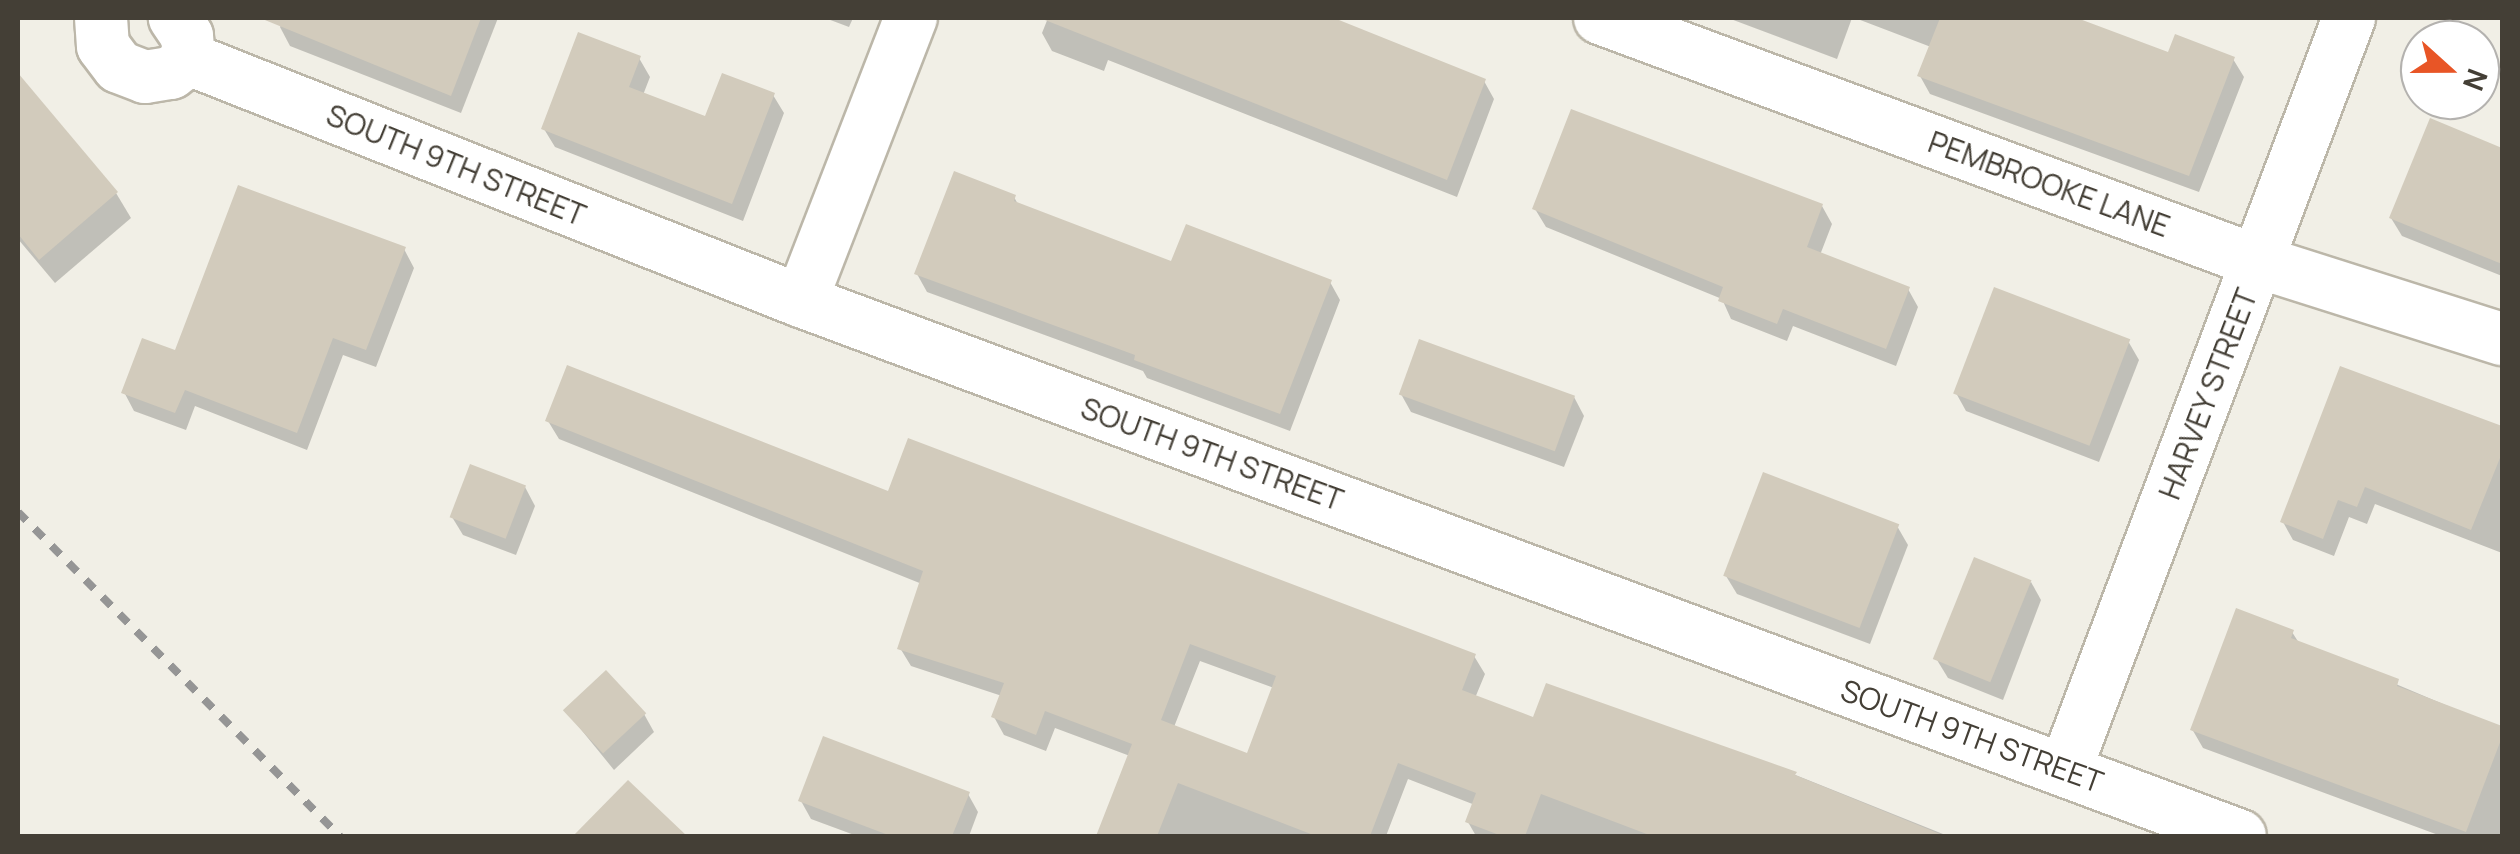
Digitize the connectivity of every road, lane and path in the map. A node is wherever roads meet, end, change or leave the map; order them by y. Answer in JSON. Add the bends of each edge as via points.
{"nodes":[{"id":1,"x":100,"y":18,"type":"edge"},
{"id":2,"x":911,"y":18,"type":"edge"},
{"id":3,"x":1600,"y":18,"type":"edge"},
{"id":4,"x":2349,"y":18,"type":"edge"},
{"id":5,"x":182,"y":38,"type":"edge"},
{"id":6,"x":2259,"y":262,"type":"junction"},
{"id":7,"x":801,"y":302,"type":"junction"},
{"id":8,"x":2502,"y":339,"type":"edge"},
{"id":9,"x":2065,"y":770,"type":"junction"},
{"id":10,"x":2240,"y":836,"type":"edge"}],
"edges":[{"from":1,"to":5,"type":"street","via":[[102,46],[119,67],[145,77],[171,73]]},
{"from":2,"to":7,"type":"street"},
{"from":3,"to":6,"type":"street","name":"PEMBROOKE LANE"},
{"from":4,"to":6,"type":"street","name":"HARVEY STREET"},
{"from":5,"to":7,"type":"street","name":"SOUTH 9TH STREET"},
{"from":6,"to":8,"type":"street","name":"PEMBROOKE LANE"},
{"from":6,"to":9,"type":"street","name":"HARVEY STREET"},
{"from":7,"to":9,"type":"street","name":"SOUTH 9TH STREET"},
{"from":9,"to":10,"type":"street","name":"SOUTH 9TH STREET"}]}
